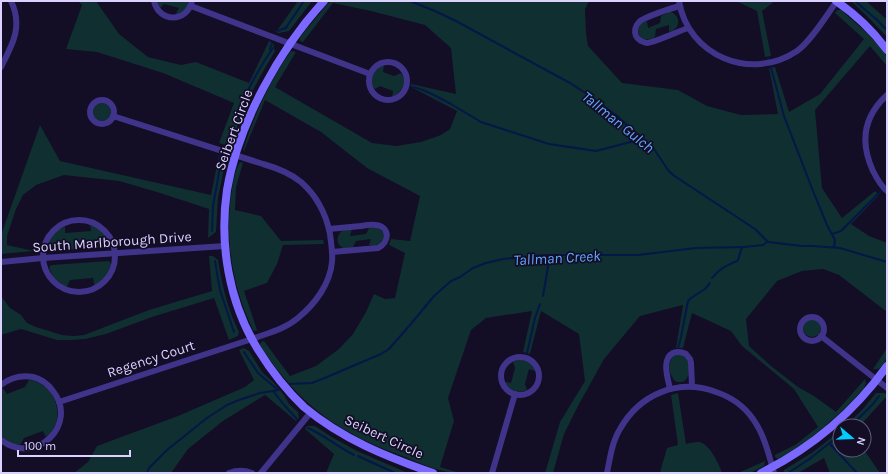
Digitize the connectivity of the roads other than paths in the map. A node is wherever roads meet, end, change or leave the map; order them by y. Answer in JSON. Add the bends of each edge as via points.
{"nodes":[{"id":1,"x":10,"y":1,"type":"edge"},
{"id":2,"x":154,"y":1,"type":"edge"},
{"id":3,"x":324,"y":1,"type":"edge"},
{"id":4,"x":836,"y":1,"type":"edge"},
{"id":5,"x":191,"y":3,"type":"edge"},
{"id":6,"x":679,"y":3,"type":"edge"},
{"id":7,"x":688,"y":28,"type":"junction"},
{"id":8,"x":290,"y":43,"type":"junction"},
{"id":9,"x":887,"y":50,"type":"edge"},
{"id":10,"x":1,"y":67,"type":"edge"},
{"id":11,"x":370,"y":74,"type":"junction"},
{"id":12,"x":887,"y":95,"type":"edge"},
{"id":13,"x":113,"y":116,"type":"dead end"},
{"id":14,"x":236,"y":155,"type":"junction"},
{"id":15,"x":887,"y":192,"type":"edge"},
{"id":16,"x":329,"y":229,"type":"junction"},
{"id":17,"x":225,"y":246,"type":"junction"},
{"id":18,"x":332,"y":252,"type":"junction"},
{"id":19,"x":115,"y":253,"type":"junction"},
{"id":20,"x":43,"y":258,"type":"junction"},
{"id":21,"x":1,"y":262,"type":"edge"},
{"id":22,"x":821,"y":336,"type":"junction"},
{"id":23,"x":252,"y":339,"type":"junction"},
{"id":24,"x":887,"y":366,"type":"edge"},
{"id":25,"x":877,"y":380,"type":"junction"},
{"id":26,"x":1,"y":385,"type":"edge"},
{"id":27,"x":692,"y":386,"type":"junction"},
{"id":28,"x":887,"y":388,"type":"edge"},
{"id":29,"x":670,"y":389,"type":"junction"},
{"id":30,"x":515,"y":394,"type":"junction"},
{"id":31,"x":59,"y":402,"type":"junction"},
{"id":32,"x":311,"y":412,"type":"junction"},
{"id":33,"x":1,"y":440,"type":"edge"},
{"id":34,"x":774,"y":470,"type":"edge"},
{"id":35,"x":229,"y":473,"type":"edge"},
{"id":36,"x":252,"y":473,"type":"edge"},
{"id":37,"x":261,"y":473,"type":"edge"},
{"id":38,"x":433,"y":473,"type":"edge"},
{"id":39,"x":492,"y":473,"type":"edge"},
{"id":40,"x":607,"y":473,"type":"edge"},
{"id":41,"x":760,"y":473,"type":"edge"}],
"edges":[{"from":1,"to":10,"type":"street","via":[[16,15],[16,29],[14,42]]},
{"from":2,"to":5,"type":"street","via":[[156,8],[170,18],[181,16],[188,11]]},
{"from":3,"to":8,"type":"street","name":"Seibert Circle"},
{"from":4,"to":7,"type":"street","via":[[796,52],[767,63],[748,64],[720,57],[704,46]]},
{"from":4,"to":9,"type":"street","via":[[859,20]]},
{"from":5,"to":8,"type":"street"},
{"from":6,"to":7,"type":"street"},
{"from":6,"to":7,"type":"street","via":[[642,20],[635,29],[637,38],[642,42],[650,42]]},
{"from":8,"to":11,"type":"street"},
{"from":8,"to":14,"type":"street","name":"Seibert Circle","via":[[263,89]]},
{"from":11,"to":11,"type":"street","via":[[370,88],[380,98],[394,99],[406,89],[406,74],[395,63],[380,63]]},
{"from":12,"to":15,"type":"street","via":[[872,114],[865,142],[867,157]]},
{"from":13,"to":14,"type":"street","name":"Regency Court"},
{"from":14,"to":16,"type":"street","name":"Regency Court","via":[[285,171],[300,181],[322,207]]},
{"from":14,"to":17,"type":"street","name":"Seibert Circle","via":[[226,196]]},
{"from":16,"to":18,"type":"street","name":"Regency Court"},
{"from":16,"to":18,"type":"street","via":[[376,225],[383,228],[387,235],[385,243],[378,248]]},
{"from":17,"to":19,"type":"street","name":"South Marlborough Drive"},
{"from":17,"to":23,"type":"street","name":"Seibert Circle","via":[[228,270],[239,311]]},
{"from":18,"to":23,"type":"street","name":"Regency Court","via":[[328,277],[319,296],[310,307],[285,327]]},
{"from":19,"to":20,"type":"street","name":"South Marlborough Drive"},
{"from":19,"to":20,"type":"street","via":[[112,240],[105,229],[92,222],[76,220],[52,230],[45,243]]},
{"from":19,"to":20,"type":"street","via":[[112,273],[107,280],[85,292],[72,292],[57,285],[47,273]]},
{"from":20,"to":21,"type":"street","name":"South Marlborough Drive"},
{"from":22,"to":22,"type":"street","via":[[824,329],[817,317],[811,316],[802,321],[800,331],[804,338],[814,341]]},
{"from":22,"to":25,"type":"street"},
{"from":23,"to":31,"type":"street","name":"Regency Court"},
{"from":23,"to":32,"type":"street","name":"Seibert Circle","via":[[280,382]]},
{"from":24,"to":25,"type":"street"},
{"from":25,"to":28,"type":"street"},
{"from":25,"to":34,"type":"street","via":[[834,425]]},
{"from":26,"to":31,"type":"street","via":[[17,377],[35,378],[50,387]]},
{"from":27,"to":29,"type":"street"},
{"from":27,"to":29,"type":"street","via":[[690,359],[686,354],[677,352],[669,356],[667,361]]},
{"from":27,"to":34,"type":"street","via":[[724,395],[746,411],[754,420]]},
{"from":29,"to":40,"type":"street","via":[[645,401],[628,416],[615,439]]},
{"from":30,"to":30,"type":"street","via":[[529,393],[538,382],[537,368],[523,357],[510,359],[501,372],[506,390]]},
{"from":30,"to":39,"type":"street"},
{"from":31,"to":33,"type":"street","via":[[60,420],[52,436],[43,443],[33,448],[22,448]]},
{"from":32,"to":37,"type":"street"},
{"from":32,"to":38,"type":"street","name":"Seibert Circle","via":[[355,441]]},
{"from":34,"to":41,"type":"street"},
{"from":35,"to":36,"type":"street","via":[[241,470]]}]}
